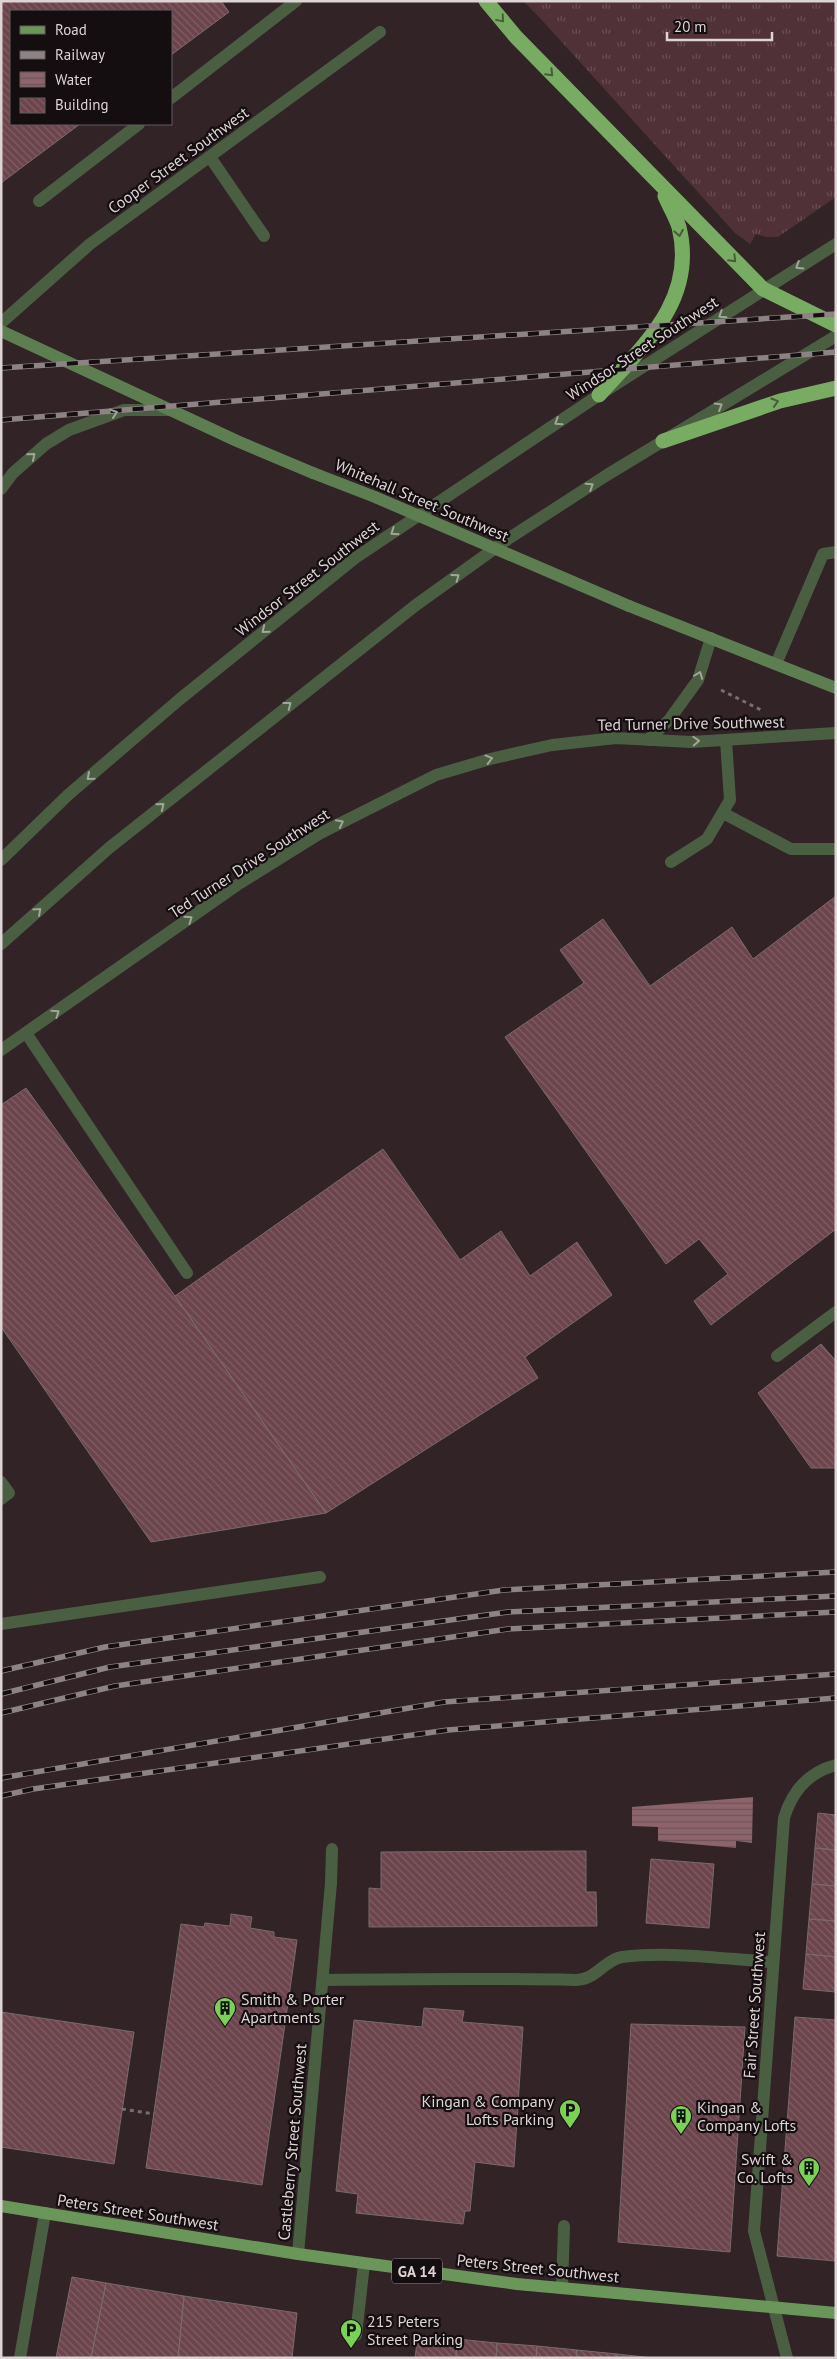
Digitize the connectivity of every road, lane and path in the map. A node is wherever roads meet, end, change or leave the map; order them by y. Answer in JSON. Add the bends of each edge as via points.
{"nodes":[{"id":1,"x":296,"y":1,"type":"edge"},
{"id":2,"x":486,"y":1,"type":"edge"},
{"id":3,"x":380,"y":32,"type":"dead end"},
{"id":4,"x":172,"y":97,"type":"edge"},
{"id":5,"x":137,"y":125,"type":"edge"},
{"id":6,"x":210,"y":157,"type":"junction"},
{"id":7,"x":661,"y":187,"type":"junction"},
{"id":8,"x":39,"y":201,"type":"dead end"},
{"id":9,"x":264,"y":236,"type":"dead end"},
{"id":10,"x":836,"y":244,"type":"edge"},
{"id":11,"x":762,"y":289,"type":"junction"},
{"id":12,"x":1,"y":323,"type":"edge"},
{"id":13,"x":836,"y":325,"type":"edge"},
{"id":14,"x":1,"y":330,"type":"edge"},
{"id":15,"x":836,"y":336,"type":"edge"},
{"id":16,"x":836,"y":388,"type":"edge"},
{"id":17,"x":599,"y":395,"type":"junction"},
{"id":18,"x":170,"y":410,"type":"junction"},
{"id":19,"x":663,"y":441,"type":"junction"},
{"id":20,"x":1,"y":489,"type":"edge"},
{"id":21,"x":836,"y":552,"type":"edge"},
{"id":22,"x":711,"y":638,"type":"junction"},
{"id":23,"x":776,"y":664,"type":"junction"},
{"id":24,"x":836,"y":688,"type":"edge"},
{"id":25,"x":720,"y":689,"type":"dead end"},
{"id":26,"x":761,"y":710,"type":"dead end"},
{"id":27,"x":836,"y":733,"type":"edge"},
{"id":28,"x":648,"y":740,"type":"junction"},
{"id":29,"x":726,"y":740,"type":"junction"},
{"id":30,"x":723,"y":813,"type":"junction"},
{"id":31,"x":834,"y":849,"type":"dead end"},
{"id":32,"x":1,"y":860,"type":"edge"},
{"id":33,"x":671,"y":862,"type":"dead end"},
{"id":34,"x":1,"y":944,"type":"edge"},
{"id":35,"x":26,"y":1034,"type":"junction"},
{"id":36,"x":1,"y":1050,"type":"edge"},
{"id":37,"x":187,"y":1273,"type":"dead end"},
{"id":38,"x":836,"y":1312,"type":"edge"},
{"id":39,"x":777,"y":1356,"type":"dead end"},
{"id":40,"x":1,"y":1482,"type":"edge"},
{"id":41,"x":1,"y":1499,"type":"edge"},
{"id":42,"x":320,"y":1577,"type":"dead end"},
{"id":43,"x":1,"y":1624,"type":"edge"},
{"id":44,"x":836,"y":1765,"type":"edge"},
{"id":45,"x":332,"y":1849,"type":"dead end"},
{"id":46,"x":773,"y":1962,"type":"junction"},
{"id":47,"x":323,"y":1980,"type":"junction"},
{"id":48,"x":122,"y":2109,"type":"dead end"},
{"id":49,"x":154,"y":2114,"type":"dead end"},
{"id":50,"x":1,"y":2206,"type":"edge"},
{"id":51,"x":45,"y":2213,"type":"junction"},
{"id":52,"x":564,"y":2226,"type":"dead end"},
{"id":53,"x":298,"y":2254,"type":"junction"},
{"id":54,"x":364,"y":2264,"type":"junction"},
{"id":55,"x":562,"y":2287,"type":"junction"},
{"id":56,"x":773,"y":2307,"type":"junction"},
{"id":57,"x":836,"y":2313,"type":"edge"},
{"id":58,"x":356,"y":2335,"type":"dead end"},
{"id":59,"x":20,"y":2358,"type":"edge"},
{"id":60,"x":787,"y":2358,"type":"edge"}],
"edges":[{"from":1,"to":4,"type":"street"},
{"from":2,"to":7,"type":"highway","one_way":true,"via":[[516,38]]},
{"from":3,"to":6,"type":"street","name":"Cooper Street Southwest"},
{"from":5,"to":8,"type":"street"},
{"from":6,"to":9,"type":"street"},
{"from":6,"to":12,"type":"street","name":"Cooper Street Southwest","via":[[90,244]]},
{"from":7,"to":11,"type":"highway","one_way":true},
{"from":7,"to":17,"type":"highway","one_way":true,"via":[[678,227],[682,252],[681,284],[650,340]]},
{"from":10,"to":11,"type":"street","name":"Windsor Street Southwest","one_way":true},
{"from":11,"to":13,"type":"highway"},
{"from":11,"to":17,"type":"street","name":"Windsor Street Southwest","one_way":true},
{"from":14,"to":18,"type":"main road","name":"Whitehall Street Southwest"},
{"from":19,"to":15,"type":"street","one_way":true},
{"from":19,"to":16,"type":"highway","one_way":true,"via":[[780,401]]},
{"from":17,"to":32,"type":"street","name":"Windsor Street Southwest","one_way":true,"via":[[356,558],[180,699],[68,796]]},
{"from":20,"to":18,"type":"street","one_way":true,"via":[[13,473],[46,444],[68,430],[124,410]]},
{"from":18,"to":22,"type":"main road","name":"Whitehall Street Southwest","bridge":true,"via":[[312,473]]},
{"from":34,"to":19,"type":"street","one_way":true,"via":[[117,842],[416,605],[508,539]]},
{"from":21,"to":23,"type":"street","via":[[823,554]]},
{"from":22,"to":23,"type":"main road","name":"Whitehall Street Southwest"},
{"from":28,"to":22,"type":"street","one_way":true,"via":[[669,720],[698,680]]},
{"from":23,"to":24,"type":"main road","name":"Whitehall Street Southwest"},
{"from":25,"to":26,"type":"path"},
{"from":27,"to":29,"type":"street","name":"Ted Turner Drive Southwest"},
{"from":28,"to":29,"type":"street","name":"Ted Turner Drive Southwest","one_way":true},
{"from":35,"to":28,"type":"street","name":"Ted Turner Drive Southwest","one_way":true,"via":[[254,875],[319,834],[421,782],[490,759],[552,746],[616,738]]},
{"from":29,"to":30,"type":"street","via":[[730,800]]},
{"from":30,"to":31,"type":"street","via":[[791,849]]},
{"from":30,"to":33,"type":"street","via":[[707,839]]},
{"from":35,"to":36,"type":"street","name":"Ted Turner Drive Southwest"},
{"from":35,"to":37,"type":"street"},
{"from":38,"to":39,"type":"street"},
{"from":40,"to":41,"type":"street","via":[[9,1493]]},
{"from":42,"to":43,"type":"street"},
{"from":44,"to":46,"type":"street","name":"Fair Street Southwest","via":[[813,1775],[798,1787],[784,1818]]},
{"from":45,"to":47,"type":"street","name":"Castleberry Street Southwest"},
{"from":46,"to":47,"type":"street","via":[[658,1956],[613,1960],[592,1976],[578,1980],[502,1977]]},
{"from":46,"to":56,"type":"street","name":"Fair Street Southwest","via":[[754,2231]]},
{"from":47,"to":53,"type":"street","name":"Castleberry Street Southwest"},
{"from":48,"to":49,"type":"path"},
{"from":50,"to":51,"type":"main road","name":"Peters Street Southwest","number":"GA 14"},
{"from":51,"to":53,"type":"main road","name":"Peters Street Southwest","number":"GA 14"},
{"from":51,"to":59,"type":"street"},
{"from":52,"to":55,"type":"street"},
{"from":53,"to":54,"type":"main road","name":"Peters Street Southwest","number":"GA 14"},
{"from":54,"to":55,"type":"main road","name":"Peters Street Southwest","number":"GA 14"},
{"from":54,"to":58,"type":"street"},
{"from":55,"to":56,"type":"main road","name":"Peters Street Southwest","number":"GA 14"},
{"from":56,"to":57,"type":"main road","name":"Peters Street Southwest","number":"GA 14"},
{"from":56,"to":60,"type":"street","name":"Fair Street Southwest"}]}
